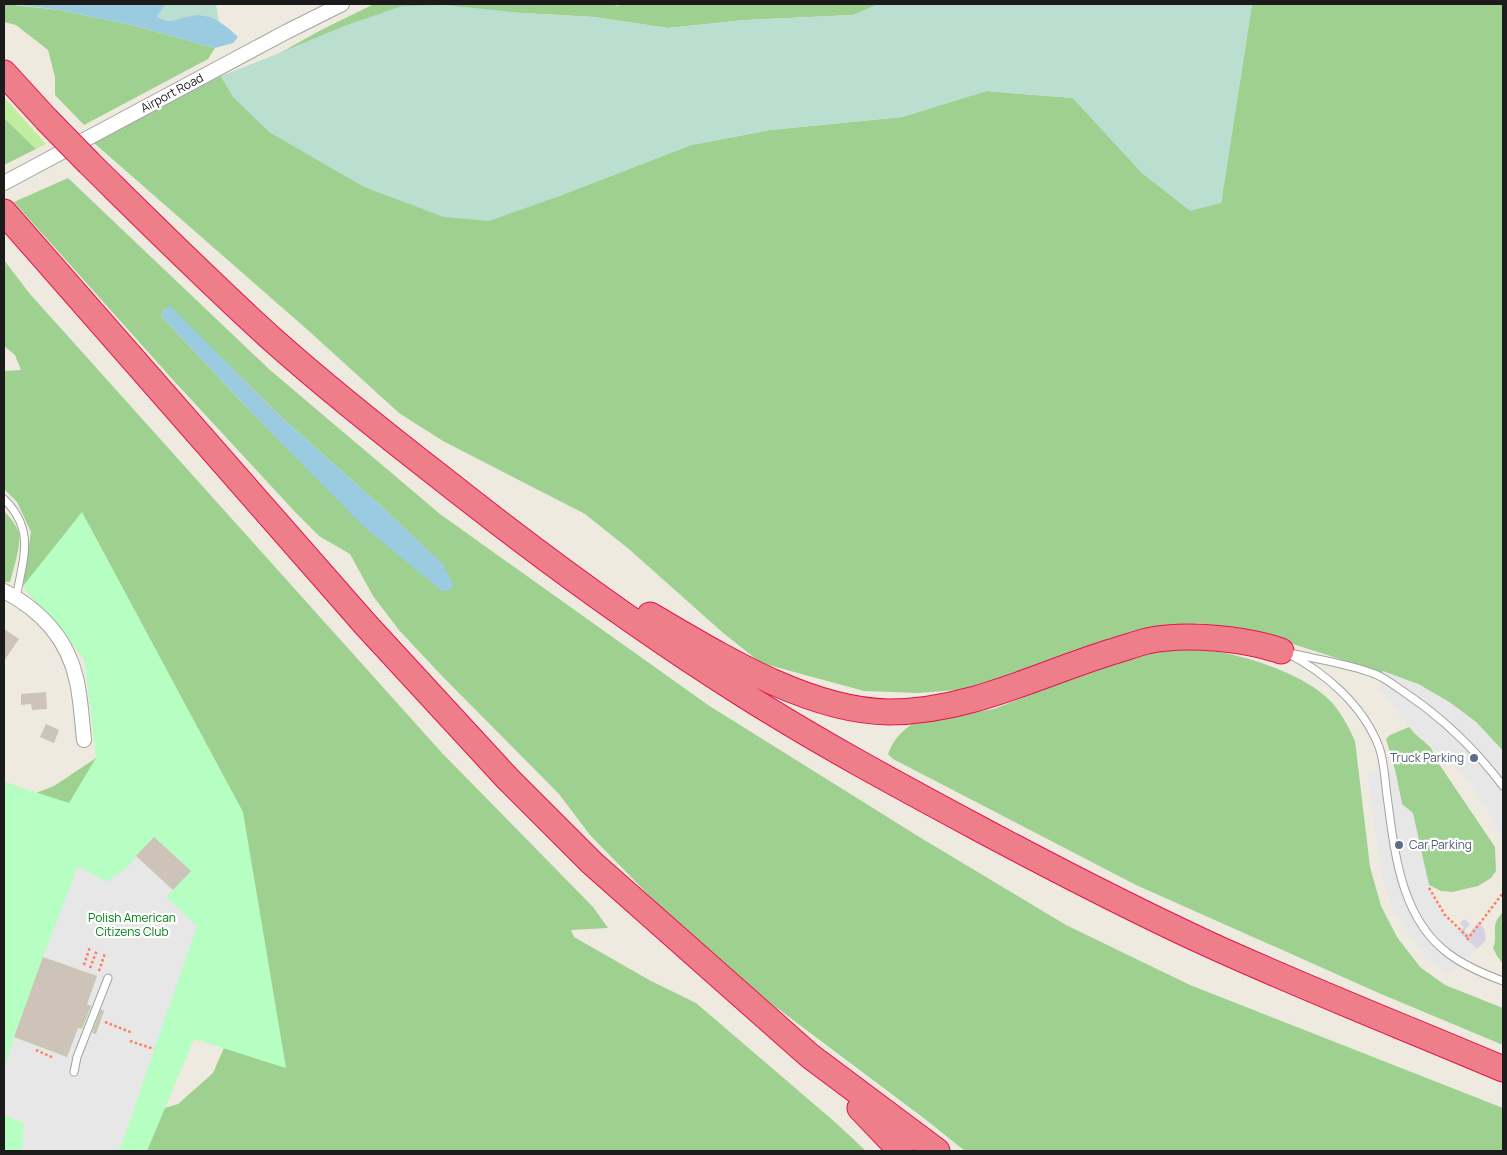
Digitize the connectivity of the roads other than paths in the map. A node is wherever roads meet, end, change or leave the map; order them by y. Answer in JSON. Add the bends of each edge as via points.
{"nodes":[{"id":1,"x":342,"y":4,"type":"edge"},
{"id":2,"x":4,"y":73,"type":"edge"},
{"id":3,"x":4,"y":183,"type":"edge"},
{"id":4,"x":4,"y":212,"type":"edge"},
{"id":5,"x":4,"y":499,"type":"edge"},
{"id":6,"x":528,"y":545,"type":"junction"},
{"id":7,"x":10,"y":594,"type":"edge"},
{"id":8,"x":1281,"y":651,"type":"junction"},
{"id":9,"x":84,"y":740,"type":"dead end"},
{"id":10,"x":1503,"y":786,"type":"edge"},
{"id":11,"x":108,"y":978,"type":"dead end"},
{"id":12,"x":1503,"y":981,"type":"edge"},
{"id":13,"x":810,"y":1056,"type":"junction"},
{"id":14,"x":1503,"y":1069,"type":"edge"},
{"id":15,"x":74,"y":1072,"type":"dead end"},
{"id":16,"x":901,"y":1151,"type":"edge"},
{"id":17,"x":937,"y":1151,"type":"edge"}],
"edges":[{"from":1,"to":3,"type":"street","name":"Airport Road"},
{"from":2,"to":6,"type":"highway","bridge":true,"via":[[89,163],[276,343]]},
{"from":4,"to":13,"type":"highway","via":[[366,625],[500,771],[592,863]]},
{"from":5,"to":7,"type":"lane","via":[[22,522],[26,542]]},
{"from":6,"to":8,"type":"highway","via":[[749,670],[792,690],[857,708],[889,712],[958,704],[1147,641],[1209,638]]},
{"from":6,"to":14,"type":"highway","via":[[732,688],[884,777],[1099,891],[1206,943]]},
{"from":7,"to":9,"type":"street","via":[[48,623],[67,650],[77,682]]},
{"from":8,"to":10,"type":"lane","via":[[1377,675],[1455,732]]},
{"from":8,"to":12,"type":"lane","via":[[1301,660],[1334,685],[1371,729],[1380,750],[1404,891],[1422,924],[1447,953]]},
{"from":11,"to":15,"type":"lane"},
{"from":13,"to":16,"type":"highway"},
{"from":13,"to":17,"type":"highway"}]}
